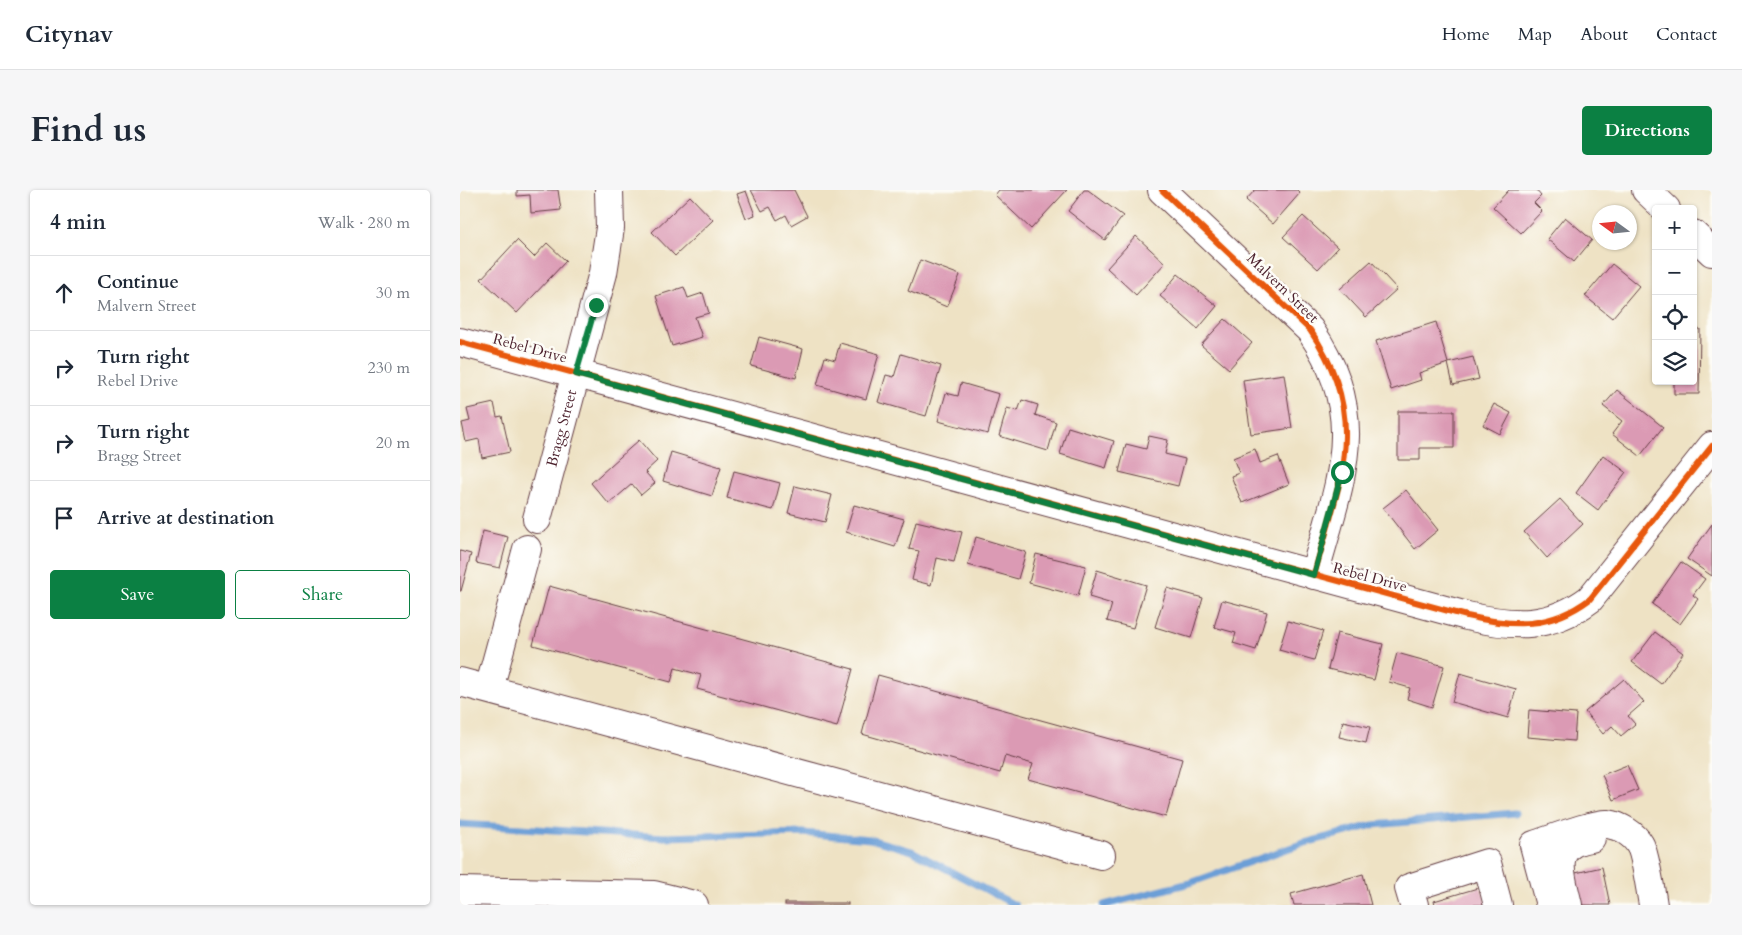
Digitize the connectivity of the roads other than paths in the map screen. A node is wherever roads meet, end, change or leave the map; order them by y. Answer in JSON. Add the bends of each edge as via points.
{"nodes":[{"id":1,"x":609,"y":190,"type":"edge"},
{"id":2,"x":1162,"y":190,"type":"edge"},
{"id":3,"x":1646,"y":190,"type":"edge"},
{"id":4,"x":1662,"y":205,"type":"edge"},
{"id":5,"x":1697,"y":238,"type":"edge"},
{"id":6,"x":1712,"y":252,"type":"edge"},
{"id":7,"x":460,"y":342,"type":"edge"},
{"id":8,"x":576,"y":374,"type":"junction"},
{"id":9,"x":1712,"y":446,"type":"edge"},
{"id":10,"x":537,"y":519,"type":"dead end"},
{"id":11,"x":527,"y":549,"type":"dead end"},
{"id":12,"x":1314,"y":575,"type":"junction"},
{"id":13,"x":460,"y":682,"type":"edge"},
{"id":14,"x":490,"y":689,"type":"junction"},
{"id":15,"x":1641,"y":846,"type":"junction"},
{"id":16,"x":1101,"y":855,"type":"dead end"},
{"id":17,"x":1477,"y":866,"type":"junction"},
{"id":18,"x":460,"y":891,"type":"edge"},
{"id":19,"x":1421,"y":898,"type":"edge"},
{"id":20,"x":694,"y":905,"type":"edge"},
{"id":21,"x":1489,"y":905,"type":"edge"},
{"id":22,"x":1498,"y":905,"type":"edge"},
{"id":23,"x":1550,"y":905,"type":"edge"},
{"id":24,"x":1568,"y":905,"type":"edge"},
{"id":25,"x":1654,"y":905,"type":"edge"}],
"edges":[{"from":1,"to":8,"type":"street","name":"Bragg Street","via":[[608,250]]},
{"from":2,"to":12,"type":"street","name":"Malvern Street","via":[[1310,330],[1339,384],[1346,446]]},
{"from":3,"to":4,"type":"street"},
{"from":5,"to":6,"type":"street"},
{"from":7,"to":8,"type":"street","name":"Rebel Drive"},
{"from":8,"to":10,"type":"street","name":"Bragg Street"},
{"from":8,"to":12,"type":"street","name":"Rebel Drive"},
{"from":9,"to":12,"type":"street","name":"Rebel Drive","via":[[1590,599],[1578,608],[1548,620],[1514,625],[1496,623]]},
{"from":11,"to":14,"type":"street"},
{"from":13,"to":14,"type":"street"},
{"from":14,"to":16,"type":"street"},
{"from":15,"to":23,"type":"street","via":[[1622,828],[1607,824],[1534,845]]},
{"from":15,"to":24,"type":"street","via":[[1608,837],[1573,842],[1561,858]]},
{"from":15,"to":25,"type":"street"},
{"from":17,"to":19,"type":"street"},
{"from":17,"to":21,"type":"street"},
{"from":17,"to":22,"type":"street","via":[[1487,863]]},
{"from":18,"to":20,"type":"street","via":[[654,895]]}]}
